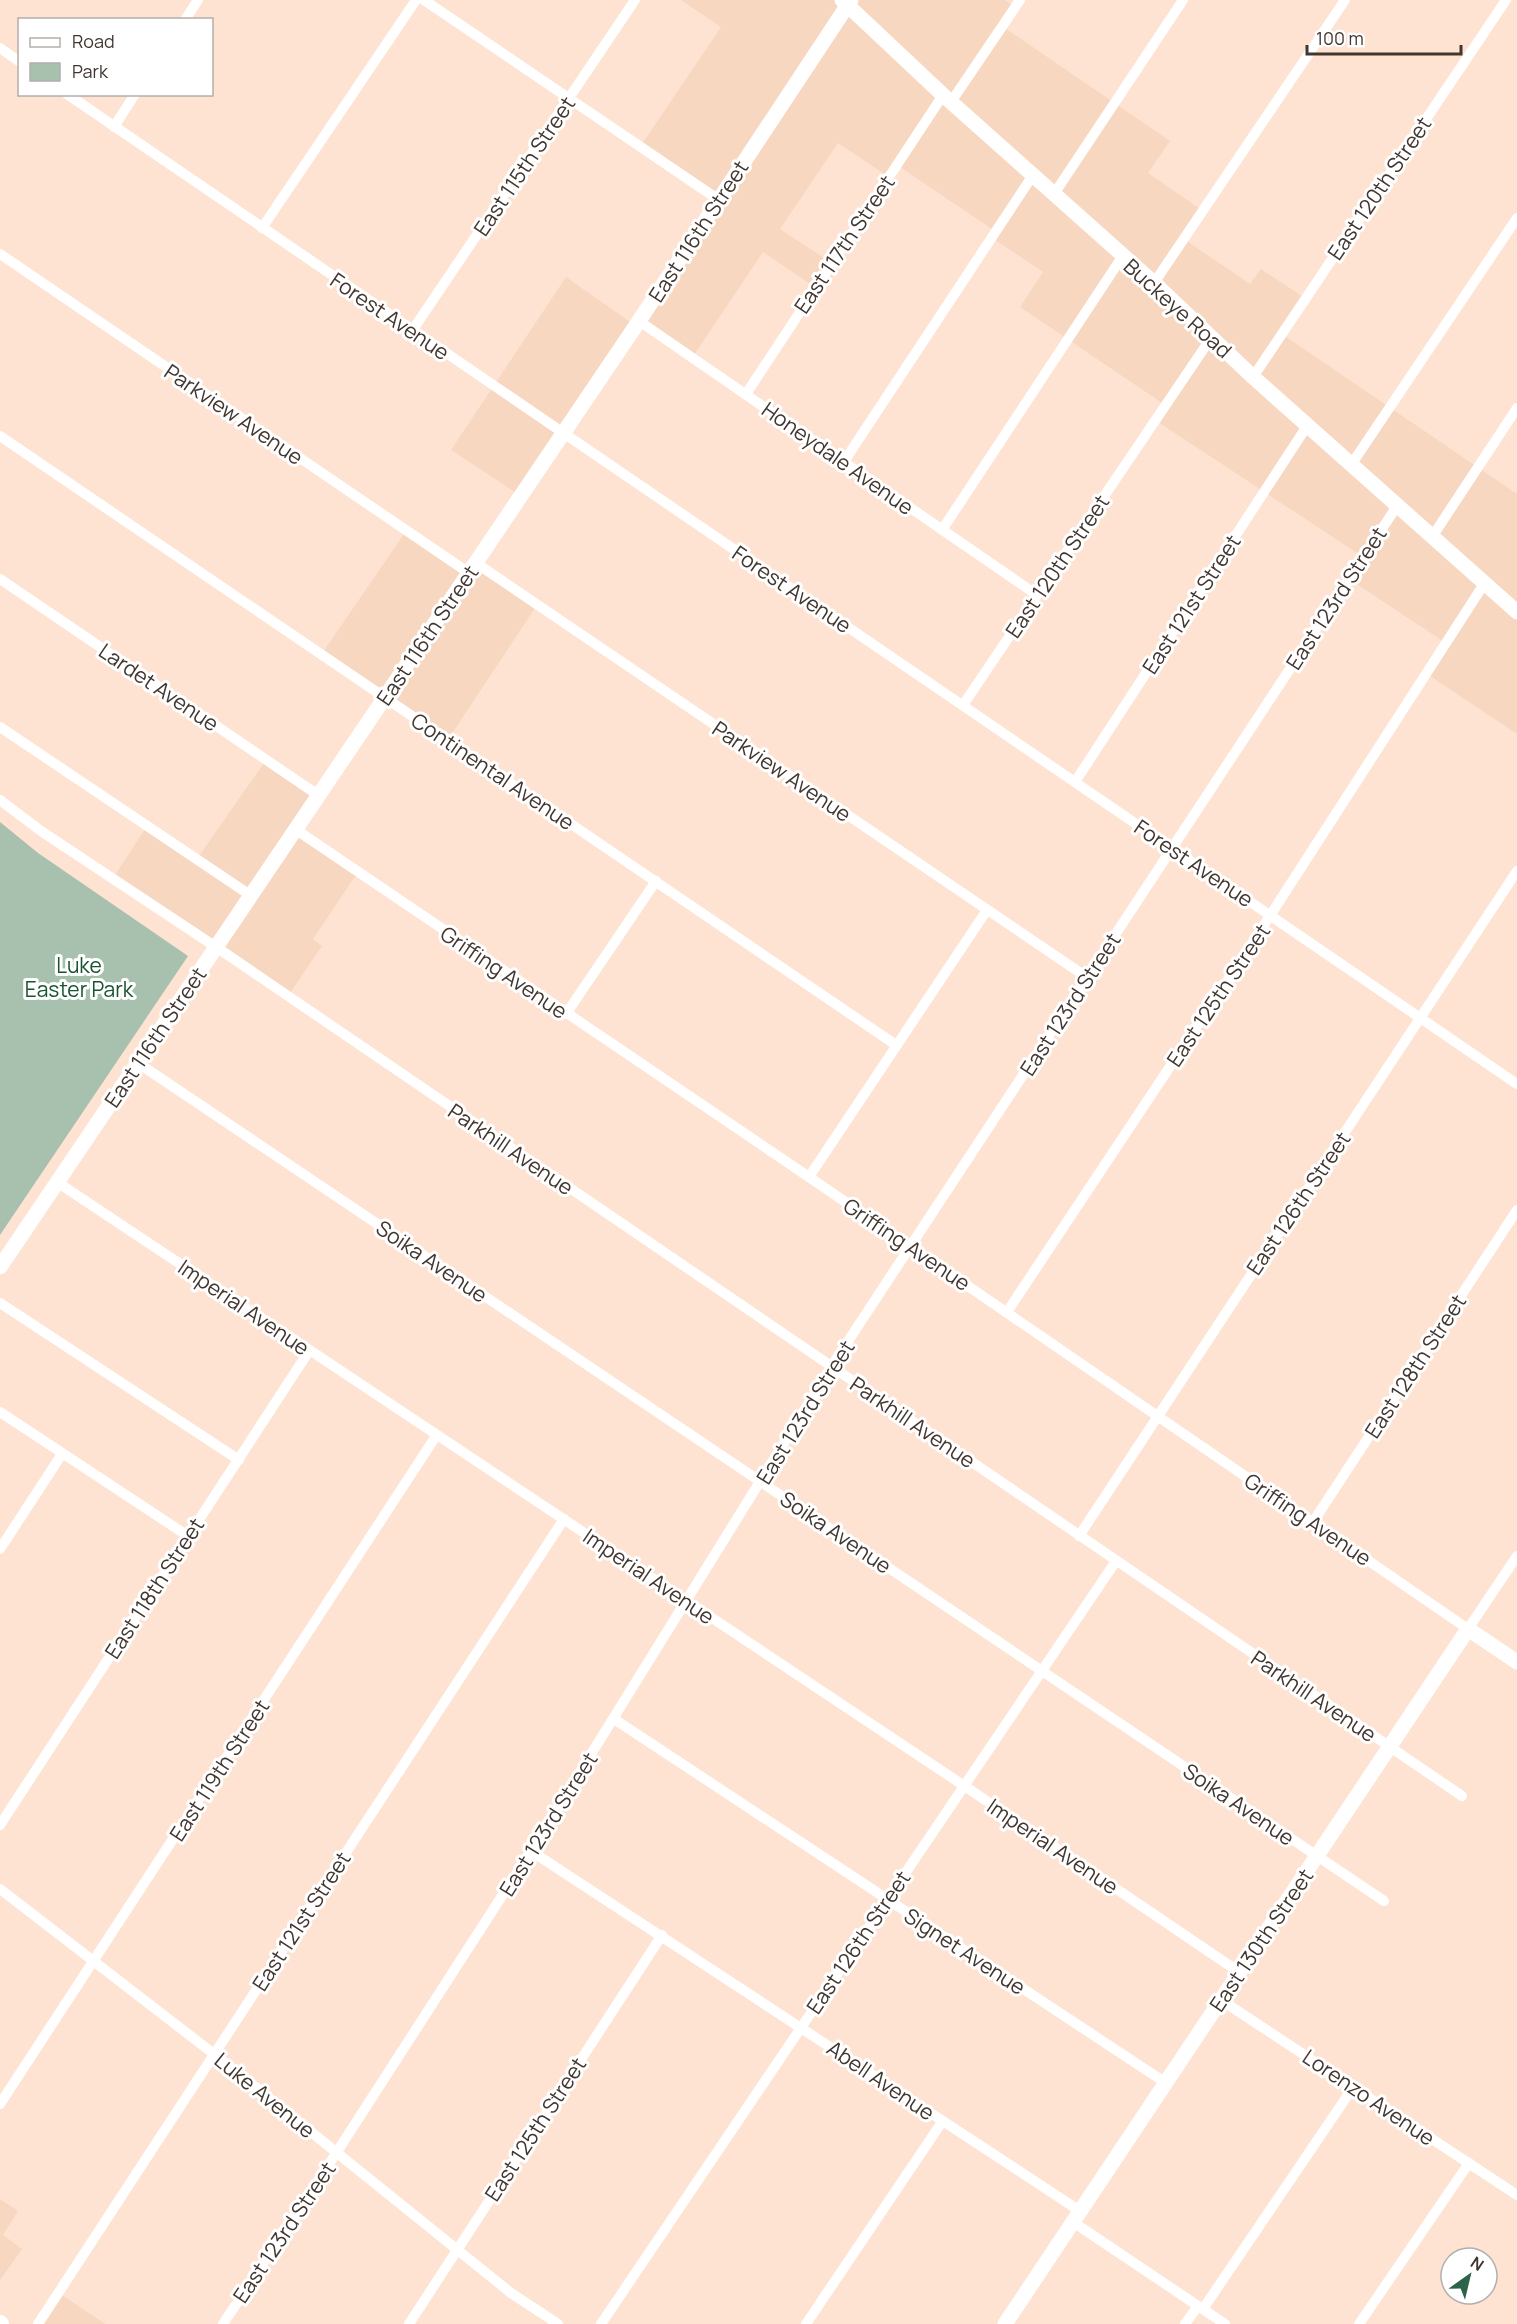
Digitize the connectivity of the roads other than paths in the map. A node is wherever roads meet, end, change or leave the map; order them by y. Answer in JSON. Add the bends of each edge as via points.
{"nodes":[{"id":1,"x":198,"y":0,"type":"edge"},
{"id":2,"x":416,"y":0,"type":"edge"},
{"id":3,"x":424,"y":0,"type":"edge"},
{"id":4,"x":635,"y":0,"type":"edge"},
{"id":5,"x":1020,"y":0,"type":"edge"},
{"id":6,"x":1183,"y":0,"type":"edge"},
{"id":7,"x":1345,"y":0,"type":"edge"},
{"id":8,"x":1506,"y":0,"type":"edge"},
{"id":9,"x":847,"y":2,"type":"edge"},
{"id":10,"x":186,"y":18,"type":"edge"},
{"id":11,"x":0,"y":48,"type":"edge"},
{"id":12,"x":18,"y":61,"type":"edge"},
{"id":13,"x":70,"y":96,"type":"edge"},
{"id":14,"x":134,"y":96,"type":"edge"},
{"id":15,"x":569,"y":99,"type":"junction"},
{"id":16,"x":947,"y":99,"type":"junction"},
{"id":17,"x":114,"y":126,"type":"junction"},
{"id":18,"x":1033,"y":175,"type":"junction"},
{"id":19,"x":1054,"y":194,"type":"junction"},
{"id":20,"x":719,"y":200,"type":"junction"},
{"id":21,"x":1517,"y":218,"type":"edge"},
{"id":22,"x":262,"y":228,"type":"junction"},
{"id":23,"x":0,"y":254,"type":"edge"},
{"id":24,"x":1122,"y":257,"type":"junction"},
{"id":25,"x":1154,"y":284,"type":"junction"},
{"id":26,"x":639,"y":321,"type":"junction"},
{"id":27,"x":412,"y":331,"type":"junction"},
{"id":28,"x":1211,"y":338,"type":"junction"},
{"id":29,"x":1253,"y":377,"type":"junction"},
{"id":30,"x":746,"y":394,"type":"junction"},
{"id":31,"x":1517,"y":408,"type":"edge"},
{"id":32,"x":1307,"y":426,"type":"junction"},
{"id":33,"x":563,"y":433,"type":"junction"},
{"id":34,"x":0,"y":436,"type":"edge"},
{"id":35,"x":843,"y":463,"type":"junction"},
{"id":36,"x":1351,"y":465,"type":"junction"},
{"id":37,"x":1397,"y":507,"type":"junction"},
{"id":38,"x":942,"y":530,"type":"junction"},
{"id":39,"x":1432,"y":537,"type":"junction"},
{"id":40,"x":472,"y":568,"type":"junction"},
{"id":41,"x":0,"y":579,"type":"edge"},
{"id":42,"x":1485,"y":584,"type":"junction"},
{"id":43,"x":1037,"y":595,"type":"junction"},
{"id":44,"x":1517,"y":612,"type":"edge"},
{"id":45,"x":384,"y":698,"type":"junction"},
{"id":46,"x":963,"y":705,"type":"junction"},
{"id":47,"x":0,"y":727,"type":"edge"},
{"id":48,"x":1075,"y":783,"type":"junction"},
{"id":49,"x":318,"y":795,"type":"junction"},
{"id":50,"x":0,"y":800,"type":"edge"},
{"id":51,"x":295,"y":829,"type":"junction"},
{"id":52,"x":1172,"y":848,"type":"junction"},
{"id":53,"x":1517,"y":871,"type":"edge"},
{"id":54,"x":656,"y":881,"type":"junction"},
{"id":55,"x":250,"y":895,"type":"junction"},
{"id":56,"x":987,"y":910,"type":"junction"},
{"id":57,"x":1271,"y":914,"type":"junction"},
{"id":58,"x":215,"y":947,"type":"junction"},
{"id":59,"x":1088,"y":978,"type":"junction"},
{"id":60,"x":566,"y":1014,"type":"junction"},
{"id":61,"x":1421,"y":1019,"type":"junction"},
{"id":62,"x":897,"y":1045,"type":"junction"},
{"id":63,"x":138,"y":1063,"type":"junction"},
{"id":64,"x":1517,"y":1084,"type":"edge"},
{"id":65,"x":809,"y":1177,"type":"junction"},
{"id":66,"x":57,"y":1182,"type":"junction"},
{"id":67,"x":1517,"y":1210,"type":"edge"},
{"id":68,"x":909,"y":1247,"type":"junction"},
{"id":69,"x":0,"y":1267,"type":"edge"},
{"id":70,"x":0,"y":1303,"type":"edge"},
{"id":71,"x":1007,"y":1312,"type":"junction"},
{"id":72,"x":309,"y":1350,"type":"junction"},
{"id":73,"x":831,"y":1367,"type":"junction"},
{"id":74,"x":0,"y":1412,"type":"edge"},
{"id":75,"x":1157,"y":1416,"type":"junction"},
{"id":76,"x":436,"y":1436,"type":"junction"},
{"id":77,"x":62,"y":1454,"type":"junction"},
{"id":78,"x":239,"y":1460,"type":"junction"},
{"id":79,"x":761,"y":1482,"type":"junction"},
{"id":80,"x":564,"y":1519,"type":"junction"},
{"id":81,"x":1313,"y":1522,"type":"junction"},
{"id":82,"x":188,"y":1536,"type":"junction"},
{"id":83,"x":1079,"y":1536,"type":"junction"},
{"id":84,"x":0,"y":1549,"type":"edge"},
{"id":85,"x":1517,"y":1556,"type":"edge"},
{"id":86,"x":1116,"y":1561,"type":"junction"},
{"id":87,"x":687,"y":1602,"type":"junction"},
{"id":88,"x":1468,"y":1629,"type":"junction"},
{"id":89,"x":1517,"y":1662,"type":"edge"},
{"id":90,"x":1043,"y":1671,"type":"junction"},
{"id":91,"x":614,"y":1719,"type":"junction"},
{"id":92,"x":1389,"y":1747,"type":"junction"},
{"id":93,"x":963,"y":1785,"type":"junction"},
{"id":94,"x":1462,"y":1796,"type":"dead end"},
{"id":95,"x":0,"y":1825,"type":"edge"},
{"id":96,"x":531,"y":1851,"type":"junction"},
{"id":97,"x":1317,"y":1856,"type":"junction"},
{"id":98,"x":0,"y":1889,"type":"edge"},
{"id":99,"x":886,"y":1899,"type":"junction"},
{"id":100,"x":1384,"y":1901,"type":"dead end"},
{"id":101,"x":662,"y":1935,"type":"junction"},
{"id":102,"x":94,"y":1962,"type":"junction"},
{"id":103,"x":1239,"y":1972,"type":"junction"},
{"id":104,"x":1221,"y":2000,"type":"junction"},
{"id":105,"x":801,"y":2027,"type":"junction"},
{"id":106,"x":214,"y":2054,"type":"junction"},
{"id":107,"x":1166,"y":2083,"type":"junction"},
{"id":108,"x":1354,"y":2086,"type":"junction"},
{"id":109,"x":0,"y":2104,"type":"edge"},
{"id":110,"x":942,"y":2122,"type":"junction"},
{"id":111,"x":337,"y":2152,"type":"junction"},
{"id":112,"x":1469,"y":2163,"type":"junction"},
{"id":113,"x":1517,"y":2195,"type":"edge"},
{"id":114,"x":1077,"y":2216,"type":"junction"},
{"id":115,"x":458,"y":2249,"type":"junction"},
{"id":116,"x":1201,"y":2307,"type":"junction"},
{"id":117,"x":38,"y":2324,"type":"edge"},
{"id":118,"x":224,"y":2324,"type":"edge"},
{"id":119,"x":409,"y":2324,"type":"edge"},
{"id":120,"x":558,"y":2324,"type":"edge"},
{"id":121,"x":601,"y":2324,"type":"edge"},
{"id":122,"x":806,"y":2324,"type":"edge"},
{"id":123,"x":1005,"y":2324,"type":"edge"},
{"id":124,"x":1185,"y":2324,"type":"edge"},
{"id":125,"x":1226,"y":2324,"type":"edge"},
{"id":126,"x":1359,"y":2324,"type":"edge"}],
"edges":[{"from":1,"to":10,"type":"street"},
{"from":2,"to":22,"type":"street"},
{"from":3,"to":15,"type":"street"},
{"from":4,"to":15,"type":"street","name":"East 115th Street"},
{"from":5,"to":16,"type":"street","name":"East 117th Street"},
{"from":6,"to":19,"type":"street"},
{"from":7,"to":25,"type":"street"},
{"from":8,"to":29,"type":"street","name":"East 120th Street"},
{"from":9,"to":16,"type":"street","name":"Buckeye Road"},
{"from":9,"to":20,"type":"street","name":"East 116th Street"},
{"from":11,"to":12,"type":"street"},
{"from":13,"to":17,"type":"street","name":"Forest Avenue"},
{"from":14,"to":17,"type":"street"},
{"from":15,"to":20,"type":"street"},
{"from":15,"to":27,"type":"street","name":"East 115th Street"},
{"from":16,"to":18,"type":"street","name":"Buckeye Road"},
{"from":16,"to":30,"type":"street","name":"East 117th Street"},
{"from":17,"to":22,"type":"street","name":"Forest Avenue"},
{"from":18,"to":19,"type":"street","name":"Buckeye Road"},
{"from":18,"to":35,"type":"street"},
{"from":19,"to":24,"type":"street","name":"Buckeye Road"},
{"from":20,"to":26,"type":"street","name":"East 116th Street"},
{"from":21,"to":36,"type":"street"},
{"from":22,"to":27,"type":"street","name":"Forest Avenue"},
{"from":23,"to":40,"type":"street","name":"Parkview Avenue"},
{"from":24,"to":25,"type":"street","name":"Buckeye Road"},
{"from":24,"to":38,"type":"street"},
{"from":25,"to":28,"type":"street","name":"Buckeye Road"},
{"from":26,"to":30,"type":"street","name":"Honeydale Avenue"},
{"from":26,"to":33,"type":"street","name":"East 116th Street"},
{"from":27,"to":33,"type":"street","name":"Forest Avenue"},
{"from":28,"to":29,"type":"street","name":"Buckeye Road"},
{"from":28,"to":43,"type":"street","name":"East 120th Street"},
{"from":29,"to":32,"type":"street","name":"Buckeye Road"},
{"from":30,"to":35,"type":"street","name":"Honeydale Avenue"},
{"from":31,"to":39,"type":"street"},
{"from":32,"to":36,"type":"street","name":"Buckeye Road"},
{"from":32,"to":48,"type":"street","name":"East 121st Street"},
{"from":33,"to":40,"type":"street","name":"East 116th Street"},
{"from":33,"to":46,"type":"street","name":"Forest Avenue"},
{"from":34,"to":45,"type":"street","name":"Continental Avenue"},
{"from":35,"to":38,"type":"street","name":"Honeydale Avenue"},
{"from":36,"to":37,"type":"street","name":"Buckeye Road"},
{"from":37,"to":39,"type":"street","name":"Buckeye Road"},
{"from":37,"to":52,"type":"street","name":"East 123rd Street"},
{"from":38,"to":43,"type":"street","name":"Honeydale Avenue"},
{"from":39,"to":42,"type":"street","name":"Buckeye Road"},
{"from":40,"to":45,"type":"street","name":"East 116th Street"},
{"from":40,"to":56,"type":"street","name":"Parkview Avenue"},
{"from":41,"to":49,"type":"street","name":"Lardet Avenue"},
{"from":42,"to":44,"type":"street","name":"Buckeye Road"},
{"from":42,"to":57,"type":"street","name":"East 125th Street"},
{"from":43,"to":46,"type":"street","name":"East 120th Street"},
{"from":45,"to":49,"type":"street","name":"East 116th Street"},
{"from":45,"to":54,"type":"street","name":"Continental Avenue"},
{"from":46,"to":48,"type":"street","name":"Forest Avenue"},
{"from":47,"to":55,"type":"street"},
{"from":48,"to":52,"type":"street","name":"Forest Avenue"},
{"from":49,"to":51,"type":"street","name":"East 116th Street"},
{"from":50,"to":58,"type":"street","name":"Parkhill Avenue"},
{"from":51,"to":55,"type":"street","name":"East 116th Street"},
{"from":51,"to":60,"type":"street","name":"Griffing Avenue"},
{"from":52,"to":57,"type":"street","name":"Forest Avenue"},
{"from":52,"to":59,"type":"street","name":"East 123rd Street"},
{"from":53,"to":61,"type":"street","name":"East 126th Street"},
{"from":54,"to":60,"type":"street"},
{"from":54,"to":62,"type":"street","name":"Continental Avenue"},
{"from":55,"to":58,"type":"street","name":"East 116th Street"},
{"from":56,"to":59,"type":"street","name":"Parkview Avenue"},
{"from":56,"to":62,"type":"street"},
{"from":57,"to":61,"type":"street","name":"Forest Avenue"},
{"from":57,"to":71,"type":"street","name":"East 125th Street"},
{"from":58,"to":63,"type":"street","name":"East 116th Street"},
{"from":58,"to":73,"type":"street","name":"Parkhill Avenue"},
{"from":59,"to":68,"type":"street","name":"East 123rd Street"},
{"from":60,"to":65,"type":"street","name":"Griffing Avenue"},
{"from":61,"to":64,"type":"street","name":"Forest Avenue"},
{"from":61,"to":75,"type":"street","name":"East 126th Street"},
{"from":62,"to":65,"type":"street"},
{"from":63,"to":66,"type":"street","name":"East 116th Street"},
{"from":63,"to":79,"type":"street","name":"Soika Avenue"},
{"from":65,"to":68,"type":"street","name":"Griffing Avenue"},
{"from":66,"to":69,"type":"street","name":"East 116th Street"},
{"from":66,"to":72,"type":"street","name":"Imperial Avenue"},
{"from":67,"to":81,"type":"street","name":"East 128th Street"},
{"from":68,"to":71,"type":"street","name":"Griffing Avenue"},
{"from":68,"to":73,"type":"street","name":"East 123rd Street"},
{"from":70,"to":78,"type":"street"},
{"from":71,"to":75,"type":"street","name":"Griffing Avenue"},
{"from":72,"to":76,"type":"street","name":"Imperial Avenue"},
{"from":72,"to":78,"type":"street","name":"East 118th Street"},
{"from":73,"to":79,"type":"street","name":"East 123rd Street"},
{"from":73,"to":83,"type":"street","name":"Parkhill Avenue"},
{"from":74,"to":77,"type":"street"},
{"from":75,"to":81,"type":"street","name":"Griffing Avenue"},
{"from":75,"to":83,"type":"street","name":"East 126th Street"},
{"from":76,"to":80,"type":"street","name":"Imperial Avenue"},
{"from":76,"to":102,"type":"street","name":"East 119th Street"},
{"from":77,"to":82,"type":"street"},
{"from":77,"to":84,"type":"street"},
{"from":78,"to":82,"type":"street","name":"East 118th Street"},
{"from":79,"to":87,"type":"street","name":"East 123rd Street"},
{"from":79,"to":90,"type":"street","name":"Soika Avenue"},
{"from":80,"to":87,"type":"street","name":"Imperial Avenue"},
{"from":80,"to":106,"type":"street","name":"East 121st Street"},
{"from":81,"to":88,"type":"street","name":"Griffing Avenue"},
{"from":82,"to":95,"type":"street","name":"East 118th Street"},
{"from":83,"to":86,"type":"street","name":"Parkhill Avenue"},
{"from":85,"to":88,"type":"street","name":"East 130th Street"},
{"from":86,"to":90,"type":"street","name":"East 126th Street"},
{"from":86,"to":92,"type":"street","name":"Parkhill Avenue"},
{"from":87,"to":91,"type":"street","name":"East 123rd Street"},
{"from":87,"to":93,"type":"street","name":"Imperial Avenue"},
{"from":88,"to":89,"type":"street","name":"Griffing Avenue"},
{"from":88,"to":92,"type":"street","name":"East 130th Street"},
{"from":90,"to":93,"type":"street","name":"East 126th Street"},
{"from":90,"to":97,"type":"street","name":"Soika Avenue"},
{"from":91,"to":96,"type":"street","name":"East 123rd Street"},
{"from":91,"to":99,"type":"street","name":"Signet Avenue"},
{"from":92,"to":94,"type":"street","name":"Parkhill Avenue"},
{"from":92,"to":97,"type":"street","name":"East 130th Street"},
{"from":93,"to":99,"type":"street","name":"East 126th Street"},
{"from":93,"to":103,"type":"street","name":"Imperial Avenue"},
{"from":96,"to":101,"type":"street","name":"Abell Avenue"},
{"from":96,"to":111,"type":"street","name":"East 123rd Street"},
{"from":97,"to":100,"type":"street","name":"Soika Avenue"},
{"from":97,"to":103,"type":"street","name":"East 130th Street"},
{"from":98,"to":102,"type":"street","name":"Luke Avenue"},
{"from":99,"to":105,"type":"street","name":"East 126th Street"},
{"from":99,"to":107,"type":"street","name":"Signet Avenue"},
{"from":101,"to":105,"type":"street","name":"Abell Avenue"},
{"from":101,"to":115,"type":"street","name":"East 125th Street"},
{"from":102,"to":106,"type":"street","name":"Luke Avenue"},
{"from":102,"to":109,"type":"street","name":"East 119th Street"},
{"from":103,"to":104,"type":"street","name":"East 130th Street"},
{"from":104,"to":107,"type":"street","name":"East 130th Street"},
{"from":104,"to":108,"type":"street","name":"Lorenzo Avenue"},
{"from":105,"to":110,"type":"street","name":"Abell Avenue"},
{"from":105,"to":121,"type":"street","name":"East 126th Street"},
{"from":106,"to":111,"type":"street","name":"Luke Avenue"},
{"from":106,"to":117,"type":"street","name":"East 121st Street"},
{"from":107,"to":114,"type":"street","name":"East 130th Street"},
{"from":108,"to":112,"type":"street","name":"Lorenzo Avenue"},
{"from":108,"to":116,"type":"street"},
{"from":110,"to":114,"type":"street","name":"Abell Avenue"},
{"from":110,"to":122,"type":"street"},
{"from":111,"to":115,"type":"street","name":"Luke Avenue"},
{"from":111,"to":118,"type":"street","name":"East 123rd Street"},
{"from":112,"to":113,"type":"street","name":"Lorenzo Avenue"},
{"from":112,"to":126,"type":"street"},
{"from":114,"to":116,"type":"street","name":"Abell Avenue"},
{"from":114,"to":123,"type":"street","name":"East 130th Street"},
{"from":115,"to":119,"type":"street","name":"East 125th Street"},
{"from":115,"to":120,"type":"street","name":"Luke Avenue","via":[[511,2294]]},
{"from":116,"to":124,"type":"street"},
{"from":116,"to":125,"type":"street","name":"Abell Avenue"}]}
